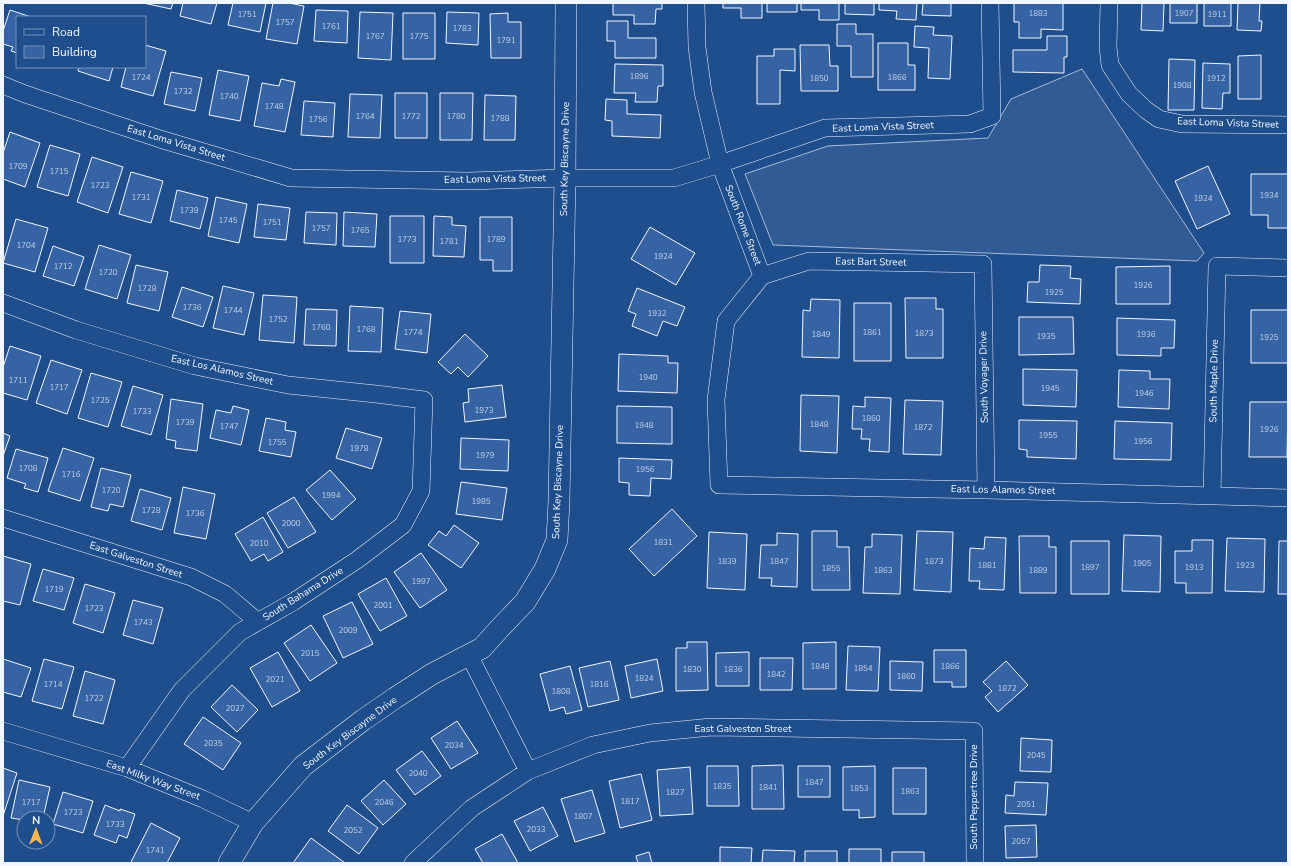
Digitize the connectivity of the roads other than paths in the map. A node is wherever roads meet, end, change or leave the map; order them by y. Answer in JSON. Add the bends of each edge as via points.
{"nodes":[{"id":1,"x":566,"y":3,"type":"edge"},
{"id":2,"x":696,"y":3,"type":"edge"},
{"id":3,"x":990,"y":3,"type":"edge"},
{"id":4,"x":1109,"y":3,"type":"edge"},
{"id":5,"x":3,"y":85,"type":"edge"},
{"id":6,"x":1288,"y":125,"type":"edge"},
{"id":7,"x":720,"y":164,"type":"junction"},
{"id":8,"x":565,"y":178,"type":"junction"},
{"id":9,"x":983,"y":264,"type":"joint"},
{"id":10,"x":1288,"y":268,"type":"edge"},
{"id":11,"x":762,"y":276,"type":"junction"},
{"id":12,"x":3,"y":303,"type":"edge"},
{"id":13,"x":424,"y":400,"type":"joint"},
{"id":14,"x":719,"y":485,"type":"joint"},
{"id":15,"x":986,"y":490,"type":"junction"},
{"id":16,"x":1212,"y":496,"type":"junction"},
{"id":17,"x":1288,"y":498,"type":"edge"},
{"id":18,"x":3,"y":518,"type":"edge"},
{"id":19,"x":258,"y":622,"type":"junction"},
{"id":20,"x":469,"y":655,"type":"junction"},
{"id":21,"x":3,"y":731,"type":"edge"},
{"id":22,"x":974,"y":731,"type":"joint"},
{"id":23,"x":127,"y":768,"type":"junction"},
{"id":24,"x":528,"y":771,"type":"junction"},
{"id":25,"x":253,"y":823,"type":"junction"},
{"id":26,"x":229,"y":863,"type":"edge"},
{"id":27,"x":413,"y":863,"type":"edge"},
{"id":28,"x":975,"y":863,"type":"edge"}],
"edges":[{"from":1,"to":8,"type":"street","name":"South Key Biscayne Drive"},
{"from":2,"to":7,"type":"street","name":"South Rome Street","via":[[697,47],[703,92]]},
{"from":3,"to":7,"type":"street","name":"East Loma Vista Street","via":[[992,116],[970,124],[825,128]]},
{"from":4,"to":6,"type":"street","name":"East Loma Vista Street","via":[[1110,65],[1129,94],[1159,119],[1182,124]]},
{"from":5,"to":8,"type":"street","name":"East Loma Vista Street","via":[[160,139],[291,178],[468,181]]},
{"from":7,"to":8,"type":"street","name":"East Loma Vista Street","via":[[674,178]]},
{"from":7,"to":11,"type":"street","name":"South Rome Street"},
{"from":8,"to":20,"type":"street","name":"South Key Biscayne Drive","via":[[557,540],[545,569],[525,602],[482,648]]},
{"from":9,"to":11,"type":"street","name":"East Bart Street","via":[[808,261]]},
{"from":9,"to":15,"type":"street","name":"South Voyager Drive"},
{"from":10,"to":16,"type":"street","name":"South Maple Drive","via":[[1217,266]]},
{"from":11,"to":14,"type":"street","name":"South Rome Street","via":[[726,321],[716,400]]},
{"from":12,"to":13,"type":"street","name":"East Los Alamos Street","via":[[76,330],[195,366],[288,385]]},
{"from":13,"to":19,"type":"street","name":"South Bahama Drive","via":[[421,491],[403,525],[357,560]]},
{"from":14,"to":15,"type":"street","name":"East Los Alamos Street"},
{"from":15,"to":16,"type":"street","name":"East Los Alamos Street"},
{"from":16,"to":17,"type":"street","name":"East Los Alamos Street"},
{"from":18,"to":19,"type":"street","name":"East Galveston Street","via":[[191,578],[225,594]]},
{"from":19,"to":23,"type":"street","name":"South Bahama Drive","via":[[240,632],[182,690]]},
{"from":20,"to":24,"type":"street"},
{"from":20,"to":25,"type":"street","name":"South Key Biscayne Drive","via":[[432,674],[363,720],[303,766]]},
{"from":21,"to":23,"type":"street","name":"East Milky Way Street"},
{"from":22,"to":24,"type":"street","name":"East Galveston Street","via":[[711,727],[650,733],[593,745]]},
{"from":22,"to":28,"type":"street","name":"South Peppertree Drive"},
{"from":23,"to":25,"type":"street","name":"East Milky Way Street"},
{"from":24,"to":27,"type":"street","via":[[472,808]]},
{"from":25,"to":26,"type":"street","name":"South Key Biscayne Drive"}]}
